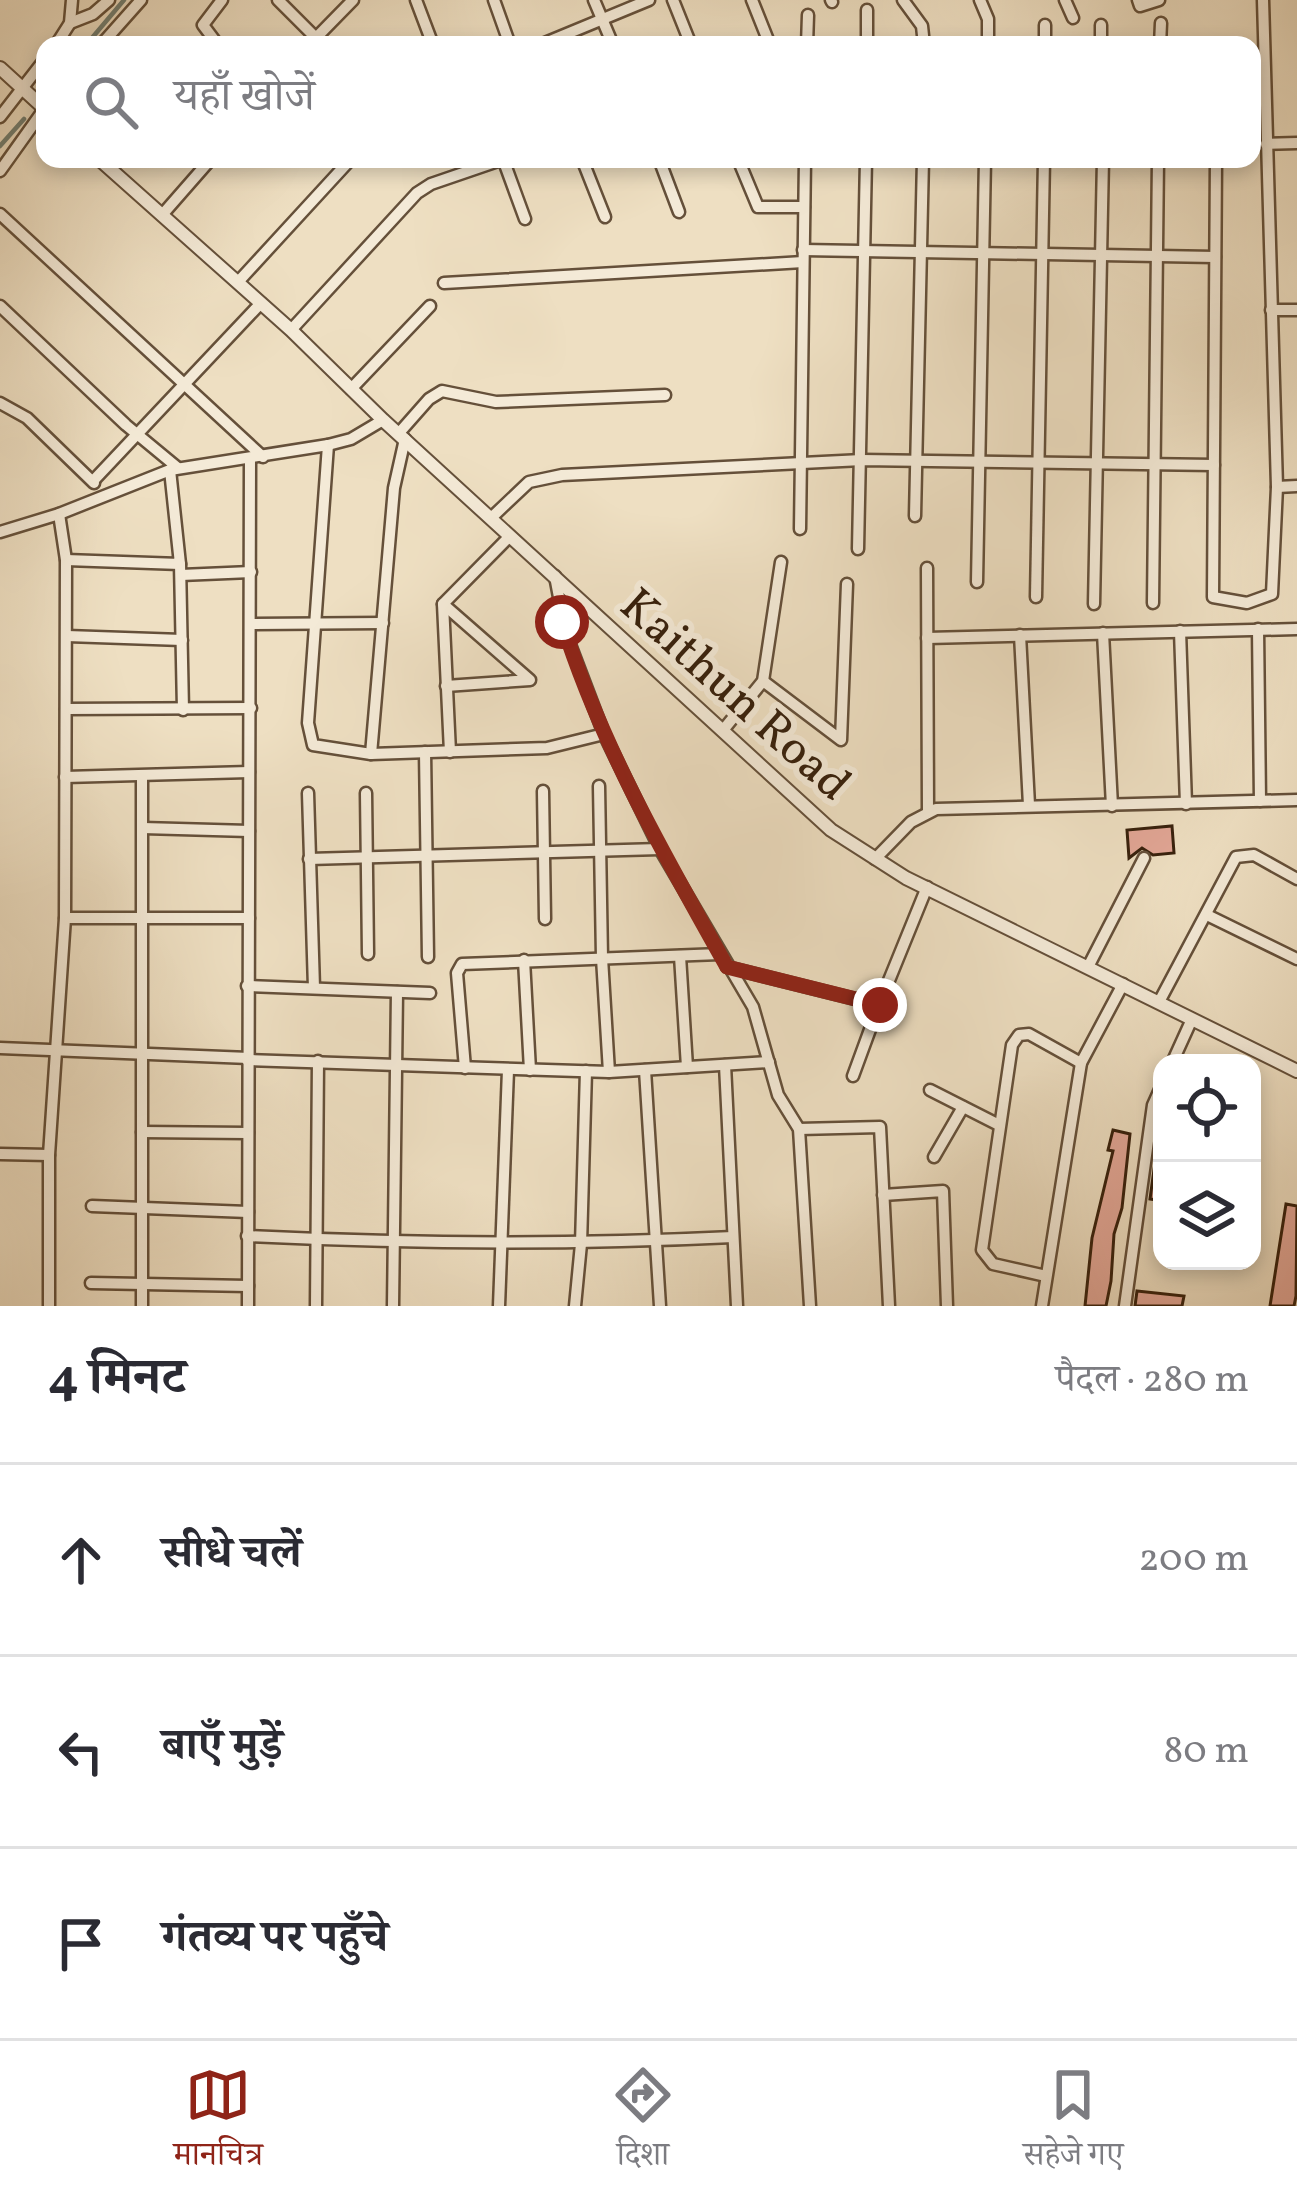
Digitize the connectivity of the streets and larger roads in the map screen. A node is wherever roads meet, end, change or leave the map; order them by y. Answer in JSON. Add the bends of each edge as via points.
{"nodes":[{"id":1,"x":72,"y":0,"type":"edge"},
{"id":2,"x":110,"y":0,"type":"edge"},
{"id":3,"x":141,"y":0,"type":"edge"},
{"id":4,"x":222,"y":0,"type":"edge"},
{"id":5,"x":278,"y":0,"type":"edge"},
{"id":6,"x":352,"y":0,"type":"edge"},
{"id":7,"x":416,"y":0,"type":"edge"},
{"id":8,"x":494,"y":0,"type":"edge"},
{"id":9,"x":594,"y":0,"type":"edge"},
{"id":10,"x":649,"y":0,"type":"edge"},
{"id":11,"x":673,"y":0,"type":"edge"},
{"id":12,"x":752,"y":0,"type":"edge"},
{"id":13,"x":903,"y":0,"type":"edge"},
{"id":14,"x":980,"y":0,"type":"edge"},
{"id":15,"x":1065,"y":0,"type":"edge"},
{"id":16,"x":1138,"y":0,"type":"edge"},
{"id":17,"x":1159,"y":0,"type":"edge"},
{"id":18,"x":1263,"y":0,"type":"edge"},
{"id":19,"x":867,"y":10,"type":"dead end"},
{"id":20,"x":808,"y":15,"type":"dead end"},
{"id":21,"x":1073,"y":18,"type":"dead end"},
{"id":22,"x":602,"y":20,"type":"junction"},
{"id":23,"x":70,"y":22,"type":"junction"},
{"id":24,"x":1161,"y":23,"type":"dead end"},
{"id":25,"x":1045,"y":26,"type":"dead end"},
{"id":26,"x":1100,"y":26,"type":"dead end"},
{"id":27,"x":61,"y":36,"type":"edge"},
{"id":28,"x":109,"y":36,"type":"edge"},
{"id":29,"x":211,"y":36,"type":"edge"},
{"id":30,"x":310,"y":36,"type":"edge"},
{"id":31,"x":322,"y":36,"type":"edge"},
{"id":32,"x":430,"y":36,"type":"edge"},
{"id":33,"x":507,"y":36,"type":"edge"},
{"id":34,"x":562,"y":36,"type":"edge"},
{"id":35,"x":609,"y":36,"type":"edge"},
{"id":36,"x":688,"y":36,"type":"edge"},
{"id":37,"x":766,"y":36,"type":"edge"},
{"id":38,"x":807,"y":36,"type":"edge"},
{"id":39,"x":867,"y":36,"type":"edge"},
{"id":40,"x":923,"y":36,"type":"edge"},
{"id":41,"x":988,"y":36,"type":"edge"},
{"id":42,"x":1045,"y":36,"type":"edge"},
{"id":43,"x":1101,"y":36,"type":"edge"},
{"id":44,"x":1160,"y":36,"type":"edge"},
{"id":45,"x":0,"y":68,"type":"edge"},
{"id":46,"x":36,"y":71,"type":"edge"},
{"id":47,"x":24,"y":87,"type":"junction"},
{"id":48,"x":36,"y":99,"type":"edge"},
{"id":49,"x":0,"y":118,"type":"edge"},
{"id":50,"x":36,"y":121,"type":"edge"},
{"id":51,"x":1297,"y":143,"type":"edge"},
{"id":52,"x":1266,"y":144,"type":"junction"},
{"id":53,"x":109,"y":168,"type":"edge"},
{"id":54,"x":203,"y":168,"type":"edge"},
{"id":55,"x":341,"y":168,"type":"edge"},
{"id":56,"x":478,"y":168,"type":"edge"},
{"id":57,"x":507,"y":168,"type":"edge"},
{"id":58,"x":586,"y":168,"type":"edge"},
{"id":59,"x":662,"y":168,"type":"edge"},
{"id":60,"x":742,"y":168,"type":"edge"},
{"id":61,"x":806,"y":168,"type":"edge"},
{"id":62,"x":866,"y":168,"type":"edge"},
{"id":63,"x":923,"y":168,"type":"edge"},
{"id":64,"x":986,"y":168,"type":"edge"},
{"id":65,"x":1044,"y":168,"type":"edge"},
{"id":66,"x":1102,"y":168,"type":"edge"},
{"id":67,"x":1158,"y":168,"type":"edge"},
{"id":68,"x":1216,"y":168,"type":"edge"},
{"id":69,"x":0,"y":171,"type":"edge"},
{"id":70,"x":805,"y":207,"type":"junction"},
{"id":71,"x":679,"y":212,"type":"dead end"},
{"id":72,"x":0,"y":214,"type":"edge"},
{"id":73,"x":162,"y":215,"type":"junction"},
{"id":74,"x":605,"y":217,"type":"dead end"},
{"id":75,"x":525,"y":219,"type":"dead end"},
{"id":76,"x":866,"y":250,"type":"junction"},
{"id":77,"x":921,"y":251,"type":"junction"},
{"id":78,"x":983,"y":251,"type":"junction"},
{"id":79,"x":1041,"y":253,"type":"junction"},
{"id":80,"x":1103,"y":254,"type":"junction"},
{"id":81,"x":803,"y":256,"type":"junction"},
{"id":82,"x":1157,"y":256,"type":"junction"},
{"id":83,"x":1215,"y":257,"type":"junction"},
{"id":84,"x":238,"y":282,"type":"junction"},
{"id":85,"x":444,"y":284,"type":"dead end"},
{"id":86,"x":262,"y":303,"type":"junction"},
{"id":87,"x":430,"y":306,"type":"dead end"},
{"id":88,"x":0,"y":307,"type":"edge"},
{"id":89,"x":1271,"y":310,"type":"junction"},
{"id":90,"x":1297,"y":310,"type":"edge"},
{"id":91,"x":291,"y":331,"type":"junction"},
{"id":92,"x":187,"y":385,"type":"junction"},
{"id":93,"x":351,"y":388,"type":"junction"},
{"id":94,"x":664,"y":395,"type":"dead end"},
{"id":95,"x":0,"y":403,"type":"edge"},
{"id":96,"x":383,"y":420,"type":"junction"},
{"id":97,"x":138,"y":435,"type":"junction"},
{"id":98,"x":402,"y":436,"type":"junction"},
{"id":99,"x":328,"y":445,"type":"junction"},
{"id":100,"x":256,"y":458,"type":"junction"},
{"id":101,"x":862,"y":460,"type":"junction"},
{"id":102,"x":918,"y":461,"type":"junction"},
{"id":103,"x":981,"y":462,"type":"junction"},
{"id":104,"x":1038,"y":462,"type":"junction"},
{"id":105,"x":799,"y":463,"type":"junction"},
{"id":106,"x":1098,"y":463,"type":"junction"},
{"id":107,"x":1155,"y":464,"type":"junction"},
{"id":108,"x":1214,"y":465,"type":"junction"},
{"id":109,"x":174,"y":469,"type":"junction"},
{"id":110,"x":93,"y":481,"type":"junction"},
{"id":111,"x":1297,"y":486,"type":"edge"},
{"id":112,"x":1277,"y":487,"type":"junction"},
{"id":113,"x":106,"y":493,"type":"junction"},
{"id":114,"x":59,"y":514,"type":"junction"},
{"id":115,"x":916,"y":516,"type":"dead end"},
{"id":116,"x":491,"y":518,"type":"junction"},
{"id":117,"x":800,"y":529,"type":"dead end"},
{"id":118,"x":0,"y":532,"type":"edge"},
{"id":119,"x":510,"y":536,"type":"junction"},
{"id":120,"x":858,"y":549,"type":"dead end"},
{"id":121,"x":67,"y":560,"type":"junction"},
{"id":122,"x":782,"y":562,"type":"dead end"},
{"id":123,"x":927,"y":568,"type":"dead end"},
{"id":124,"x":180,"y":569,"type":"junction"},
{"id":125,"x":251,"y":572,"type":"junction"},
{"id":126,"x":554,"y":576,"type":"junction"},
{"id":127,"x":977,"y":582,"type":"dead end"},
{"id":128,"x":847,"y":584,"type":"dead end"},
{"id":129,"x":1036,"y":597,"type":"dead end"},
{"id":130,"x":1153,"y":603,"type":"dead end"},
{"id":131,"x":442,"y":604,"type":"junction"},
{"id":132,"x":1094,"y":604,"type":"dead end"},
{"id":133,"x":382,"y":623,"type":"junction"},
{"id":134,"x":251,"y":624,"type":"junction"},
{"id":135,"x":315,"y":624,"type":"junction"},
{"id":136,"x":1258,"y":629,"type":"junction"},
{"id":137,"x":1297,"y":629,"type":"edge"},
{"id":138,"x":1180,"y":631,"type":"junction"},
{"id":139,"x":1103,"y":633,"type":"junction"},
{"id":140,"x":1020,"y":635,"type":"junction"},
{"id":141,"x":67,"y":636,"type":"junction"},
{"id":142,"x":927,"y":638,"type":"junction"},
{"id":143,"x":182,"y":640,"type":"junction"},
{"id":144,"x":763,"y":681,"type":"junction"},
{"id":145,"x":446,"y":686,"type":"junction"},
{"id":146,"x":250,"y":708,"type":"junction"},
{"id":147,"x":66,"y":709,"type":"junction"},
{"id":148,"x":183,"y":710,"type":"junction"},
{"id":149,"x":724,"y":729,"type":"junction"},
{"id":150,"x":604,"y":734,"type":"junction"},
{"id":151,"x":425,"y":752,"type":"junction"},
{"id":152,"x":450,"y":752,"type":"junction"},
{"id":153,"x":371,"y":754,"type":"junction"},
{"id":154,"x":249,"y":772,"type":"junction"},
{"id":155,"x":142,"y":776,"type":"junction"},
{"id":156,"x":65,"y":777,"type":"junction"},
{"id":157,"x":599,"y":786,"type":"dead end"},
{"id":158,"x":543,"y":791,"type":"dead end"},
{"id":159,"x":308,"y":793,"type":"dead end"},
{"id":160,"x":366,"y":793,"type":"dead end"},
{"id":161,"x":1297,"y":800,"type":"edge"},
{"id":162,"x":1261,"y":802,"type":"junction"},
{"id":163,"x":1186,"y":804,"type":"junction"},
{"id":164,"x":1029,"y":805,"type":"junction"},
{"id":165,"x":1112,"y":806,"type":"junction"},
{"id":166,"x":928,"y":811,"type":"junction"},
{"id":167,"x":142,"y":828,"type":"junction"},
{"id":168,"x":250,"y":831,"type":"junction"},
{"id":169,"x":659,"y":849,"type":"junction"},
{"id":170,"x":600,"y":851,"type":"junction"},
{"id":171,"x":544,"y":852,"type":"junction"},
{"id":172,"x":427,"y":856,"type":"junction"},
{"id":173,"x":367,"y":857,"type":"junction"},
{"id":174,"x":1144,"y":858,"type":"dead end"},
{"id":175,"x":309,"y":859,"type":"junction"},
{"id":176,"x":875,"y":860,"type":"junction"},
{"id":177,"x":1297,"y":879,"type":"edge"},
{"id":178,"x":927,"y":887,"type":"junction"},
{"id":179,"x":1207,"y":915,"type":"junction"},
{"id":180,"x":64,"y":918,"type":"junction"},
{"id":181,"x":142,"y":918,"type":"junction"},
{"id":182,"x":249,"y":918,"type":"junction"},
{"id":183,"x":545,"y":919,"type":"dead end"},
{"id":184,"x":368,"y":954,"type":"dead end"},
{"id":185,"x":720,"y":954,"type":"junction"},
{"id":186,"x":680,"y":956,"type":"junction"},
{"id":187,"x":428,"y":957,"type":"dead end"},
{"id":188,"x":602,"y":958,"type":"junction"},
{"id":189,"x":1297,"y":959,"type":"edge"},
{"id":190,"x":524,"y":960,"type":"junction"},
{"id":191,"x":727,"y":967,"type":"junction"},
{"id":192,"x":1088,"y":967,"type":"junction"},
{"id":193,"x":1123,"y":984,"type":"junction"},
{"id":194,"x":248,"y":986,"type":"junction"},
{"id":195,"x":314,"y":988,"type":"junction"},
{"id":196,"x":397,"y":992,"type":"junction"},
{"id":197,"x":430,"y":993,"type":"dead end"},
{"id":198,"x":1159,"y":1002,"type":"junction"},
{"id":199,"x":880,"y":1005,"type":"junction"},
{"id":200,"x":1192,"y":1019,"type":"junction"},
{"id":201,"x":0,"y":1048,"type":"edge"},
{"id":202,"x":55,"y":1051,"type":"junction"},
{"id":203,"x":1176,"y":1054,"type":"edge"},
{"id":204,"x":142,"y":1056,"type":"junction"},
{"id":205,"x":248,"y":1059,"type":"junction"},
{"id":206,"x":318,"y":1061,"type":"junction"},
{"id":207,"x":769,"y":1062,"type":"junction"},
{"id":208,"x":1082,"y":1063,"type":"junction"},
{"id":209,"x":394,"y":1064,"type":"junction"},
{"id":210,"x":725,"y":1065,"type":"junction"},
{"id":211,"x":687,"y":1067,"type":"junction"},
{"id":212,"x":465,"y":1068,"type":"junction"},
{"id":213,"x":508,"y":1070,"type":"junction"},
{"id":214,"x":530,"y":1070,"type":"junction"},
{"id":215,"x":645,"y":1070,"type":"junction"},
{"id":216,"x":586,"y":1071,"type":"junction"},
{"id":217,"x":1297,"y":1071,"type":"edge"},
{"id":218,"x":609,"y":1072,"type":"junction"},
{"id":219,"x":854,"y":1076,"type":"dead end"},
{"id":220,"x":930,"y":1090,"type":"dead end"},
{"id":221,"x":1153,"y":1105,"type":"edge"},
{"id":222,"x":963,"y":1107,"type":"junction"},
{"id":223,"x":999,"y":1125,"type":"junction"},
{"id":224,"x":799,"y":1129,"type":"junction"},
{"id":225,"x":142,"y":1132,"type":"junction"},
{"id":226,"x":248,"y":1133,"type":"junction"},
{"id":227,"x":0,"y":1154,"type":"edge"},
{"id":228,"x":49,"y":1155,"type":"junction"},
{"id":229,"x":934,"y":1157,"type":"dead end"},
{"id":230,"x":883,"y":1195,"type":"junction"},
{"id":231,"x":92,"y":1206,"type":"dead end"},
{"id":232,"x":142,"y":1211,"type":"junction"},
{"id":233,"x":248,"y":1213,"type":"junction"},
{"id":234,"x":247,"y":1236,"type":"junction"},
{"id":235,"x":733,"y":1238,"type":"junction"},
{"id":236,"x":319,"y":1240,"type":"junction"},
{"id":237,"x":657,"y":1241,"type":"junction"},
{"id":238,"x":393,"y":1243,"type":"junction"},
{"id":239,"x":502,"y":1244,"type":"junction"},
{"id":240,"x":581,"y":1244,"type":"junction"},
{"id":241,"x":1046,"y":1276,"type":"junction"},
{"id":242,"x":91,"y":1283,"type":"dead end"},
{"id":243,"x":248,"y":1286,"type":"junction"},
{"id":244,"x":142,"y":1287,"type":"junction"},
{"id":245,"x":49,"y":1306,"type":"edge"},
{"id":246,"x":142,"y":1306,"type":"edge"},
{"id":247,"x":248,"y":1306,"type":"edge"},
{"id":248,"x":316,"y":1306,"type":"edge"},
{"id":249,"x":393,"y":1306,"type":"edge"},
{"id":250,"x":499,"y":1306,"type":"edge"},
{"id":251,"x":575,"y":1306,"type":"edge"},
{"id":252,"x":661,"y":1306,"type":"edge"},
{"id":253,"x":737,"y":1306,"type":"edge"},
{"id":254,"x":811,"y":1306,"type":"edge"},
{"id":255,"x":890,"y":1306,"type":"edge"},
{"id":256,"x":947,"y":1306,"type":"edge"},
{"id":257,"x":1042,"y":1306,"type":"edge"},
{"id":258,"x":1125,"y":1306,"type":"edge"}],
"edges":[{"from":1,"to":23,"type":"street"},
{"from":2,"to":23,"type":"street"},
{"from":3,"to":28,"type":"street"},
{"from":4,"to":29,"type":"street","via":[[203,25]]},
{"from":5,"to":30,"type":"street"},
{"from":6,"to":31,"type":"street"},
{"from":7,"to":32,"type":"street"},
{"from":8,"to":33,"type":"street"},
{"from":9,"to":22,"type":"street"},
{"from":10,"to":22,"type":"street"},
{"from":11,"to":36,"type":"street"},
{"from":12,"to":37,"type":"street"},
{"from":13,"to":40,"type":"street"},
{"from":14,"to":41,"type":"street"},
{"from":15,"to":21,"type":"street"},
{"from":16,"to":17,"type":"street"},
{"from":18,"to":52,"type":"street"},
{"from":19,"to":39,"type":"street"},
{"from":20,"to":38,"type":"street"},
{"from":22,"to":34,"type":"street"},
{"from":22,"to":35,"type":"street"},
{"from":23,"to":27,"type":"street"},
{"from":24,"to":44,"type":"street"},
{"from":25,"to":42,"type":"street"},
{"from":26,"to":43,"type":"street"},
{"from":45,"to":47,"type":"street"},
{"from":46,"to":47,"type":"street"},
{"from":47,"to":48,"type":"street"},
{"from":47,"to":49,"type":"street"},
{"from":50,"to":69,"type":"street"},
{"from":51,"to":52,"type":"street"},
{"from":52,"to":89,"type":"street"},
{"from":53,"to":73,"type":"street","name":"Kaithun Road"},
{"from":54,"to":73,"type":"street"},
{"from":55,"to":84,"type":"street"},
{"from":56,"to":91,"type":"street","via":[[418,193]]},
{"from":57,"to":75,"type":"street"},
{"from":58,"to":74,"type":"street"},
{"from":59,"to":71,"type":"street"},
{"from":60,"to":70,"type":"street","via":[[758,207]]},
{"from":61,"to":70,"type":"street"},
{"from":62,"to":76,"type":"street"},
{"from":63,"to":77,"type":"street"},
{"from":64,"to":78,"type":"street"},
{"from":65,"to":79,"type":"street"},
{"from":66,"to":80,"type":"street"},
{"from":67,"to":82,"type":"street"},
{"from":68,"to":83,"type":"street"},
{"from":70,"to":81,"type":"street"},
{"from":72,"to":92,"type":"street"},
{"from":73,"to":84,"type":"street","name":"Kaithun Road"},
{"from":76,"to":77,"type":"street"},
{"from":76,"to":81,"type":"street"},
{"from":76,"to":101,"type":"street"},
{"from":77,"to":78,"type":"street"},
{"from":77,"to":102,"type":"street"},
{"from":78,"to":79,"type":"street"},
{"from":78,"to":103,"type":"street"},
{"from":79,"to":80,"type":"street"},
{"from":79,"to":104,"type":"street"},
{"from":80,"to":82,"type":"street"},
{"from":80,"to":106,"type":"street"},
{"from":81,"to":85,"type":"street"},
{"from":81,"to":105,"type":"street"},
{"from":82,"to":83,"type":"street"},
{"from":82,"to":107,"type":"street"},
{"from":83,"to":108,"type":"street"},
{"from":84,"to":86,"type":"street","name":"Kaithun Road"},
{"from":86,"to":91,"type":"street","name":"Kaithun Road"},
{"from":86,"to":92,"type":"street"},
{"from":87,"to":93,"type":"street"},
{"from":88,"to":97,"type":"street"},
{"from":89,"to":90,"type":"street"},
{"from":89,"to":112,"type":"street"},
{"from":91,"to":93,"type":"street","name":"Kaithun Road"},
{"from":92,"to":97,"type":"street"},
{"from":92,"to":100,"type":"street"},
{"from":93,"to":96,"type":"street","name":"Kaithun Road"},
{"from":94,"to":98,"type":"street","via":[[496,402],[442,391]]},
{"from":95,"to":110,"type":"street"},
{"from":96,"to":98,"type":"street","name":"Kaithun Road"},
{"from":96,"to":99,"type":"street"},
{"from":97,"to":109,"type":"street"},
{"from":97,"to":110,"type":"street"},
{"from":98,"to":116,"type":"street","name":"Kaithun Road"},
{"from":98,"to":133,"type":"street"},
{"from":99,"to":100,"type":"street"},
{"from":99,"to":135,"type":"street"},
{"from":100,"to":109,"type":"street"},
{"from":100,"to":125,"type":"street"},
{"from":101,"to":102,"type":"street"},
{"from":101,"to":105,"type":"street"},
{"from":101,"to":120,"type":"street"},
{"from":102,"to":103,"type":"street"},
{"from":102,"to":115,"type":"street"},
{"from":103,"to":104,"type":"street"},
{"from":103,"to":127,"type":"street"},
{"from":104,"to":106,"type":"street"},
{"from":104,"to":129,"type":"street"},
{"from":105,"to":116,"type":"street","via":[[545,477]]},
{"from":105,"to":117,"type":"street"},
{"from":106,"to":107,"type":"street"},
{"from":106,"to":132,"type":"street"},
{"from":107,"to":108,"type":"street"},
{"from":107,"to":130,"type":"street"},
{"from":108,"to":112,"type":"street","via":[[1213,597],[1247,603],[1272,594]]},
{"from":109,"to":113,"type":"street"},
{"from":109,"to":124,"type":"street"},
{"from":110,"to":113,"type":"street"},
{"from":111,"to":112,"type":"street"},
{"from":113,"to":114,"type":"street"},
{"from":114,"to":118,"type":"street"},
{"from":114,"to":121,"type":"street"},
{"from":116,"to":119,"type":"street","name":"Kaithun Road"},
{"from":119,"to":126,"type":"street","name":"Kaithun Road"},
{"from":119,"to":131,"type":"street"},
{"from":121,"to":124,"type":"street"},
{"from":121,"to":141,"type":"street"},
{"from":122,"to":144,"type":"street"},
{"from":123,"to":142,"type":"street"},
{"from":124,"to":125,"type":"street"},
{"from":124,"to":143,"type":"street"},
{"from":125,"to":134,"type":"street"},
{"from":126,"to":149,"type":"street","name":"Kaithun Road"},
{"from":126,"to":150,"type":"street","via":[[566,634]]},
{"from":128,"to":144,"type":"street","via":[[841,740]]},
{"from":131,"to":145,"type":"street"},
{"from":131,"to":145,"type":"street","via":[[530,680]]},
{"from":133,"to":135,"type":"street"},
{"from":133,"to":153,"type":"street"},
{"from":134,"to":135,"type":"street"},
{"from":134,"to":146,"type":"street"},
{"from":135,"to":153,"type":"street","via":[[310,742]]},
{"from":136,"to":137,"type":"street"},
{"from":136,"to":138,"type":"street"},
{"from":136,"to":162,"type":"street"},
{"from":138,"to":139,"type":"street"},
{"from":138,"to":163,"type":"street"},
{"from":139,"to":140,"type":"street"},
{"from":139,"to":165,"type":"street"},
{"from":140,"to":142,"type":"street"},
{"from":140,"to":164,"type":"street"},
{"from":141,"to":143,"type":"street"},
{"from":141,"to":147,"type":"street"},
{"from":142,"to":166,"type":"street"},
{"from":143,"to":148,"type":"street"},
{"from":144,"to":149,"type":"street"},
{"from":145,"to":152,"type":"street"},
{"from":146,"to":148,"type":"street"},
{"from":146,"to":154,"type":"street"},
{"from":147,"to":148,"type":"street"},
{"from":147,"to":156,"type":"street"},
{"from":149,"to":176,"type":"street","name":"Kaithun Road","via":[[831,830]]},
{"from":150,"to":152,"type":"street","via":[[547,748]]},
{"from":150,"to":169,"type":"street"},
{"from":151,"to":152,"type":"street"},
{"from":151,"to":153,"type":"street"},
{"from":151,"to":172,"type":"street"},
{"from":154,"to":155,"type":"street"},
{"from":154,"to":168,"type":"street"},
{"from":155,"to":156,"type":"street"},
{"from":155,"to":167,"type":"street"},
{"from":156,"to":180,"type":"street"},
{"from":157,"to":170,"type":"street"},
{"from":158,"to":171,"type":"street"},
{"from":159,"to":175,"type":"street"},
{"from":160,"to":173,"type":"street"},
{"from":161,"to":162,"type":"street"},
{"from":162,"to":163,"type":"street"},
{"from":163,"to":165,"type":"street"},
{"from":164,"to":165,"type":"street"},
{"from":164,"to":166,"type":"street"},
{"from":166,"to":176,"type":"street"},
{"from":167,"to":168,"type":"street"},
{"from":167,"to":181,"type":"street"},
{"from":168,"to":182,"type":"street"},
{"from":169,"to":170,"type":"street"},
{"from":169,"to":185,"type":"street"},
{"from":170,"to":171,"type":"street"},
{"from":170,"to":188,"type":"street"},
{"from":171,"to":172,"type":"street"},
{"from":171,"to":183,"type":"street"},
{"from":172,"to":173,"type":"street"},
{"from":172,"to":187,"type":"street"},
{"from":173,"to":175,"type":"street"},
{"from":173,"to":184,"type":"street"},
{"from":174,"to":192,"type":"street"},
{"from":175,"to":195,"type":"street"},
{"from":176,"to":178,"type":"street","name":"Kaithun Road"},
{"from":177,"to":179,"type":"street","via":[[1240,855]]},
{"from":178,"to":192,"type":"street","name":"Kaithun Road"},
{"from":178,"to":199,"type":"street"},
{"from":179,"to":189,"type":"street"},
{"from":179,"to":198,"type":"street"},
{"from":180,"to":181,"type":"street"},
{"from":180,"to":202,"type":"street"},
{"from":181,"to":182,"type":"street"},
{"from":181,"to":204,"type":"street"},
{"from":182,"to":194,"type":"street"},
{"from":185,"to":186,"type":"street"},
{"from":185,"to":191,"type":"street"},
{"from":186,"to":188,"type":"street"},
{"from":186,"to":211,"type":"street"},
{"from":188,"to":190,"type":"street"},
{"from":188,"to":218,"type":"street"},
{"from":190,"to":212,"type":"street","via":[[459,967]]},
{"from":190,"to":214,"type":"street"},
{"from":191,"to":199,"type":"street"},
{"from":191,"to":207,"type":"street","via":[[753,1007]]},
{"from":192,"to":193,"type":"street","name":"Kaithun Road"},
{"from":193,"to":198,"type":"street","name":"Kaithun Road"},
{"from":193,"to":208,"type":"street"},
{"from":194,"to":195,"type":"street"},
{"from":194,"to":205,"type":"street"},
{"from":195,"to":196,"type":"street"},
{"from":196,"to":197,"type":"street"},
{"from":196,"to":209,"type":"street"},
{"from":198,"to":200,"type":"street","name":"Kaithun Road"},
{"from":199,"to":219,"type":"street"},
{"from":200,"to":203,"type":"street"},
{"from":200,"to":217,"type":"street","name":"Kaithun Road"},
{"from":201,"to":202,"type":"street"},
{"from":202,"to":204,"type":"street"},
{"from":202,"to":228,"type":"street"},
{"from":204,"to":205,"type":"street"},
{"from":204,"to":225,"type":"street"},
{"from":205,"to":206,"type":"street"},
{"from":205,"to":226,"type":"street"},
{"from":206,"to":209,"type":"street"},
{"from":206,"to":236,"type":"street"},
{"from":207,"to":210,"type":"street"},
{"from":207,"to":224,"type":"street"},
{"from":208,"to":223,"type":"street","via":[[1038,1037],[1019,1036]]},
{"from":208,"to":241,"type":"street"},
{"from":209,"to":212,"type":"street"},
{"from":209,"to":238,"type":"street"},
{"from":210,"to":211,"type":"street"},
{"from":210,"to":235,"type":"street"},
{"from":211,"to":215,"type":"street"},
{"from":212,"to":213,"type":"street"},
{"from":213,"to":214,"type":"street"},
{"from":213,"to":239,"type":"street"},
{"from":214,"to":216,"type":"street"},
{"from":215,"to":218,"type":"street"},
{"from":215,"to":237,"type":"street"},
{"from":216,"to":218,"type":"street"},
{"from":216,"to":240,"type":"street"},
{"from":220,"to":222,"type":"street"},
{"from":221,"to":258,"type":"street"},
{"from":222,"to":223,"type":"street"},
{"from":222,"to":229,"type":"street"},
{"from":223,"to":241,"type":"street","via":[[982,1250],[993,1264]]},
{"from":224,"to":230,"type":"street","via":[[880,1127]]},
{"from":224,"to":254,"type":"street"},
{"from":225,"to":226,"type":"street"},
{"from":225,"to":232,"type":"street"},
{"from":226,"to":233,"type":"street"},
{"from":227,"to":228,"type":"street"},
{"from":228,"to":245,"type":"street"},
{"from":230,"to":255,"type":"street"},
{"from":230,"to":256,"type":"street","via":[[943,1191]]},
{"from":231,"to":232,"type":"street"},
{"from":232,"to":233,"type":"street"},
{"from":232,"to":244,"type":"street"},
{"from":233,"to":234,"type":"street"},
{"from":234,"to":236,"type":"street"},
{"from":234,"to":243,"type":"street"},
{"from":235,"to":237,"type":"street"},
{"from":235,"to":253,"type":"street"},
{"from":236,"to":238,"type":"street"},
{"from":236,"to":248,"type":"street"},
{"from":237,"to":240,"type":"street"},
{"from":237,"to":252,"type":"street"},
{"from":238,"to":239,"type":"street"},
{"from":238,"to":249,"type":"street"},
{"from":239,"to":240,"type":"street"},
{"from":239,"to":250,"type":"street"},
{"from":240,"to":251,"type":"street"},
{"from":241,"to":257,"type":"street"},
{"from":242,"to":244,"type":"street"},
{"from":243,"to":244,"type":"street"},
{"from":243,"to":247,"type":"street"},
{"from":244,"to":246,"type":"street"}]}
